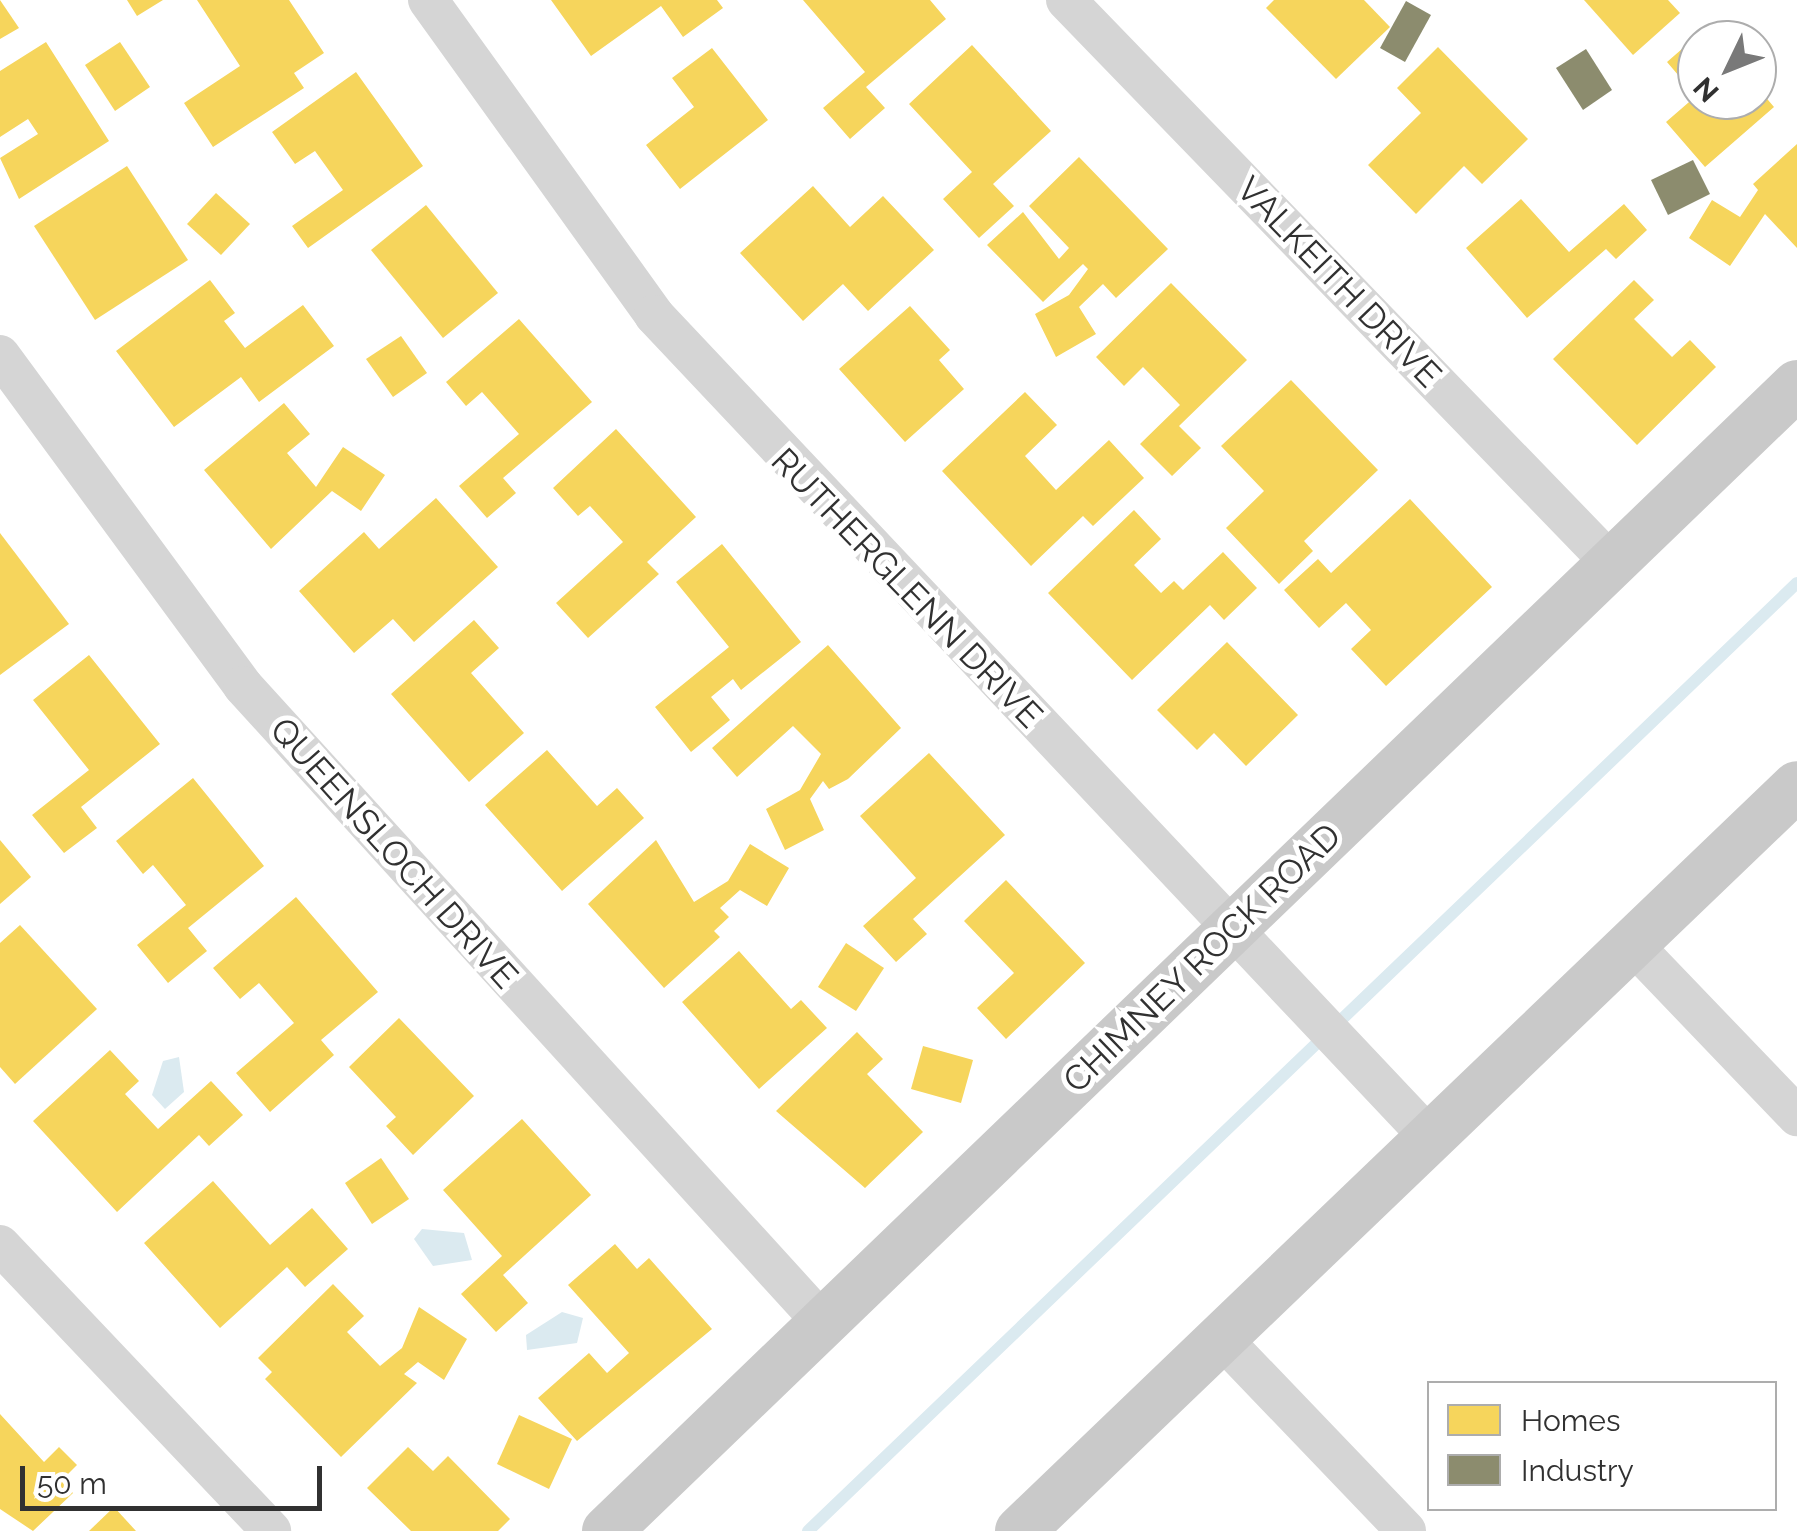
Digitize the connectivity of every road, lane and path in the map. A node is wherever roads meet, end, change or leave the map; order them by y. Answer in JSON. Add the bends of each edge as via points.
{"nodes":[{"id":1,"x":428,"y":0,"type":"edge"},
{"id":2,"x":1066,"y":0,"type":"edge"},
{"id":3,"x":0,"y":354,"type":"edge"},
{"id":4,"x":1797,"y":384,"type":"edge"},
{"id":5,"x":1612,"y":563,"type":"junction"},
{"id":6,"x":1797,"y":786,"type":"edge"},
{"id":7,"x":1232,"y":928,"type":"junction"},
{"id":8,"x":1634,"y":946,"type":"junction"},
{"id":9,"x":1797,"y":1116,"type":"edge"},
{"id":10,"x":1430,"y":1138,"type":"junction"},
{"id":11,"x":0,"y":1245,"type":"edge"},
{"id":12,"x":823,"y":1322,"type":"junction"},
{"id":13,"x":1224,"y":1341,"type":"junction"},
{"id":14,"x":271,"y":1531,"type":"edge"},
{"id":15,"x":606,"y":1531,"type":"edge"},
{"id":16,"x":1020,"y":1531,"type":"edge"},
{"id":17,"x":1406,"y":1531,"type":"edge"}],
"edges":[{"from":1,"to":7,"type":"street","name":"RUTHERGLENN DRIVE","via":[[654,314]]},
{"from":2,"to":5,"type":"street","name":"VALKEITH DRIVE"},
{"from":3,"to":12,"type":"street","name":"QUEENSLOCH DRIVE","via":[[243,686]]},
{"from":4,"to":5,"type":"main road","name":"CHIMNEY ROCK ROAD"},
{"from":5,"to":7,"type":"main road","name":"CHIMNEY ROCK ROAD"},
{"from":6,"to":8,"type":"main road"},
{"from":7,"to":10,"type":"street","name":"RUTHERGLENN DRIVE"},
{"from":7,"to":12,"type":"main road","name":"CHIMNEY ROCK ROAD"},
{"from":8,"to":9,"type":"street"},
{"from":8,"to":10,"type":"main road"},
{"from":10,"to":13,"type":"main road"},
{"from":11,"to":14,"type":"street"},
{"from":12,"to":15,"type":"main road","name":"CHIMNEY ROCK ROAD"},
{"from":13,"to":16,"type":"main road"},
{"from":13,"to":17,"type":"street"}]}
